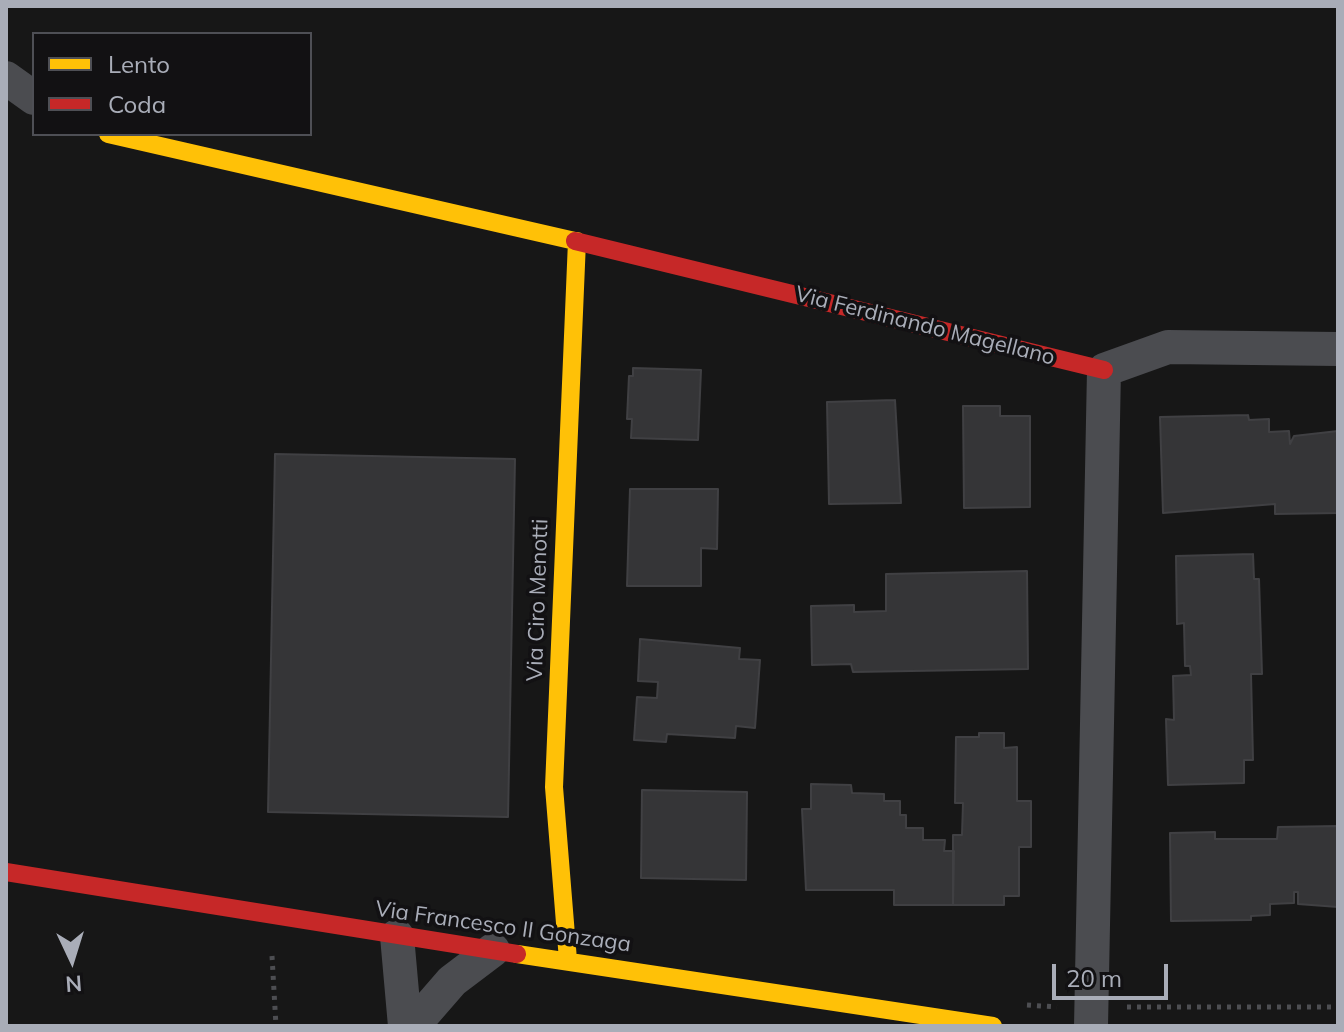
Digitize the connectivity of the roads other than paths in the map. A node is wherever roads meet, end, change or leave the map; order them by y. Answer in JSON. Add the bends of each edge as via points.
{"nodes":[{"id":1,"x":6,"y":78,"type":"edge"},
{"id":2,"x":32,"y":97,"type":"edge"},
{"id":3,"x":117,"y":136,"type":"edge"},
{"id":4,"x":577,"y":241,"type":"junction"},
{"id":5,"x":1338,"y":349,"type":"edge"},
{"id":6,"x":1104,"y":370,"type":"junction"},
{"id":7,"x":6,"y":872,"type":"edge"},
{"id":8,"x":397,"y":936,"type":"junction"},
{"id":9,"x":493,"y":950,"type":"junction"},
{"id":10,"x":568,"y":960,"type":"junction"},
{"id":11,"x":405,"y":1026,"type":"edge"},
{"id":12,"x":413,"y":1026,"type":"edge"},
{"id":13,"x":993,"y":1026,"type":"edge"},
{"id":14,"x":1091,"y":1026,"type":"edge"}],
"edges":[{"from":1,"to":2,"type":"street"},
{"from":3,"to":4,"type":"street","name":"Via Ferdinando Magellano"},
{"from":4,"to":6,"type":"street","name":"Via Ferdinando Magellano"},
{"from":4,"to":10,"type":"street","name":"Via Ciro Menotti","via":[[554,787]]},
{"from":5,"to":6,"type":"street","via":[[1168,347]]},
{"from":6,"to":14,"type":"street"},
{"from":7,"to":8,"type":"street","name":"Via Francesco II Gonzaga"},
{"from":8,"to":9,"type":"street","name":"Via Francesco II Gonzaga"},
{"from":8,"to":11,"type":"street"},
{"from":9,"to":10,"type":"street","name":"Via Francesco II Gonzaga"},
{"from":9,"to":12,"type":"street","via":[[452,981]]},
{"from":10,"to":13,"type":"street","name":"Via Francesco II Gonzaga"}]}
